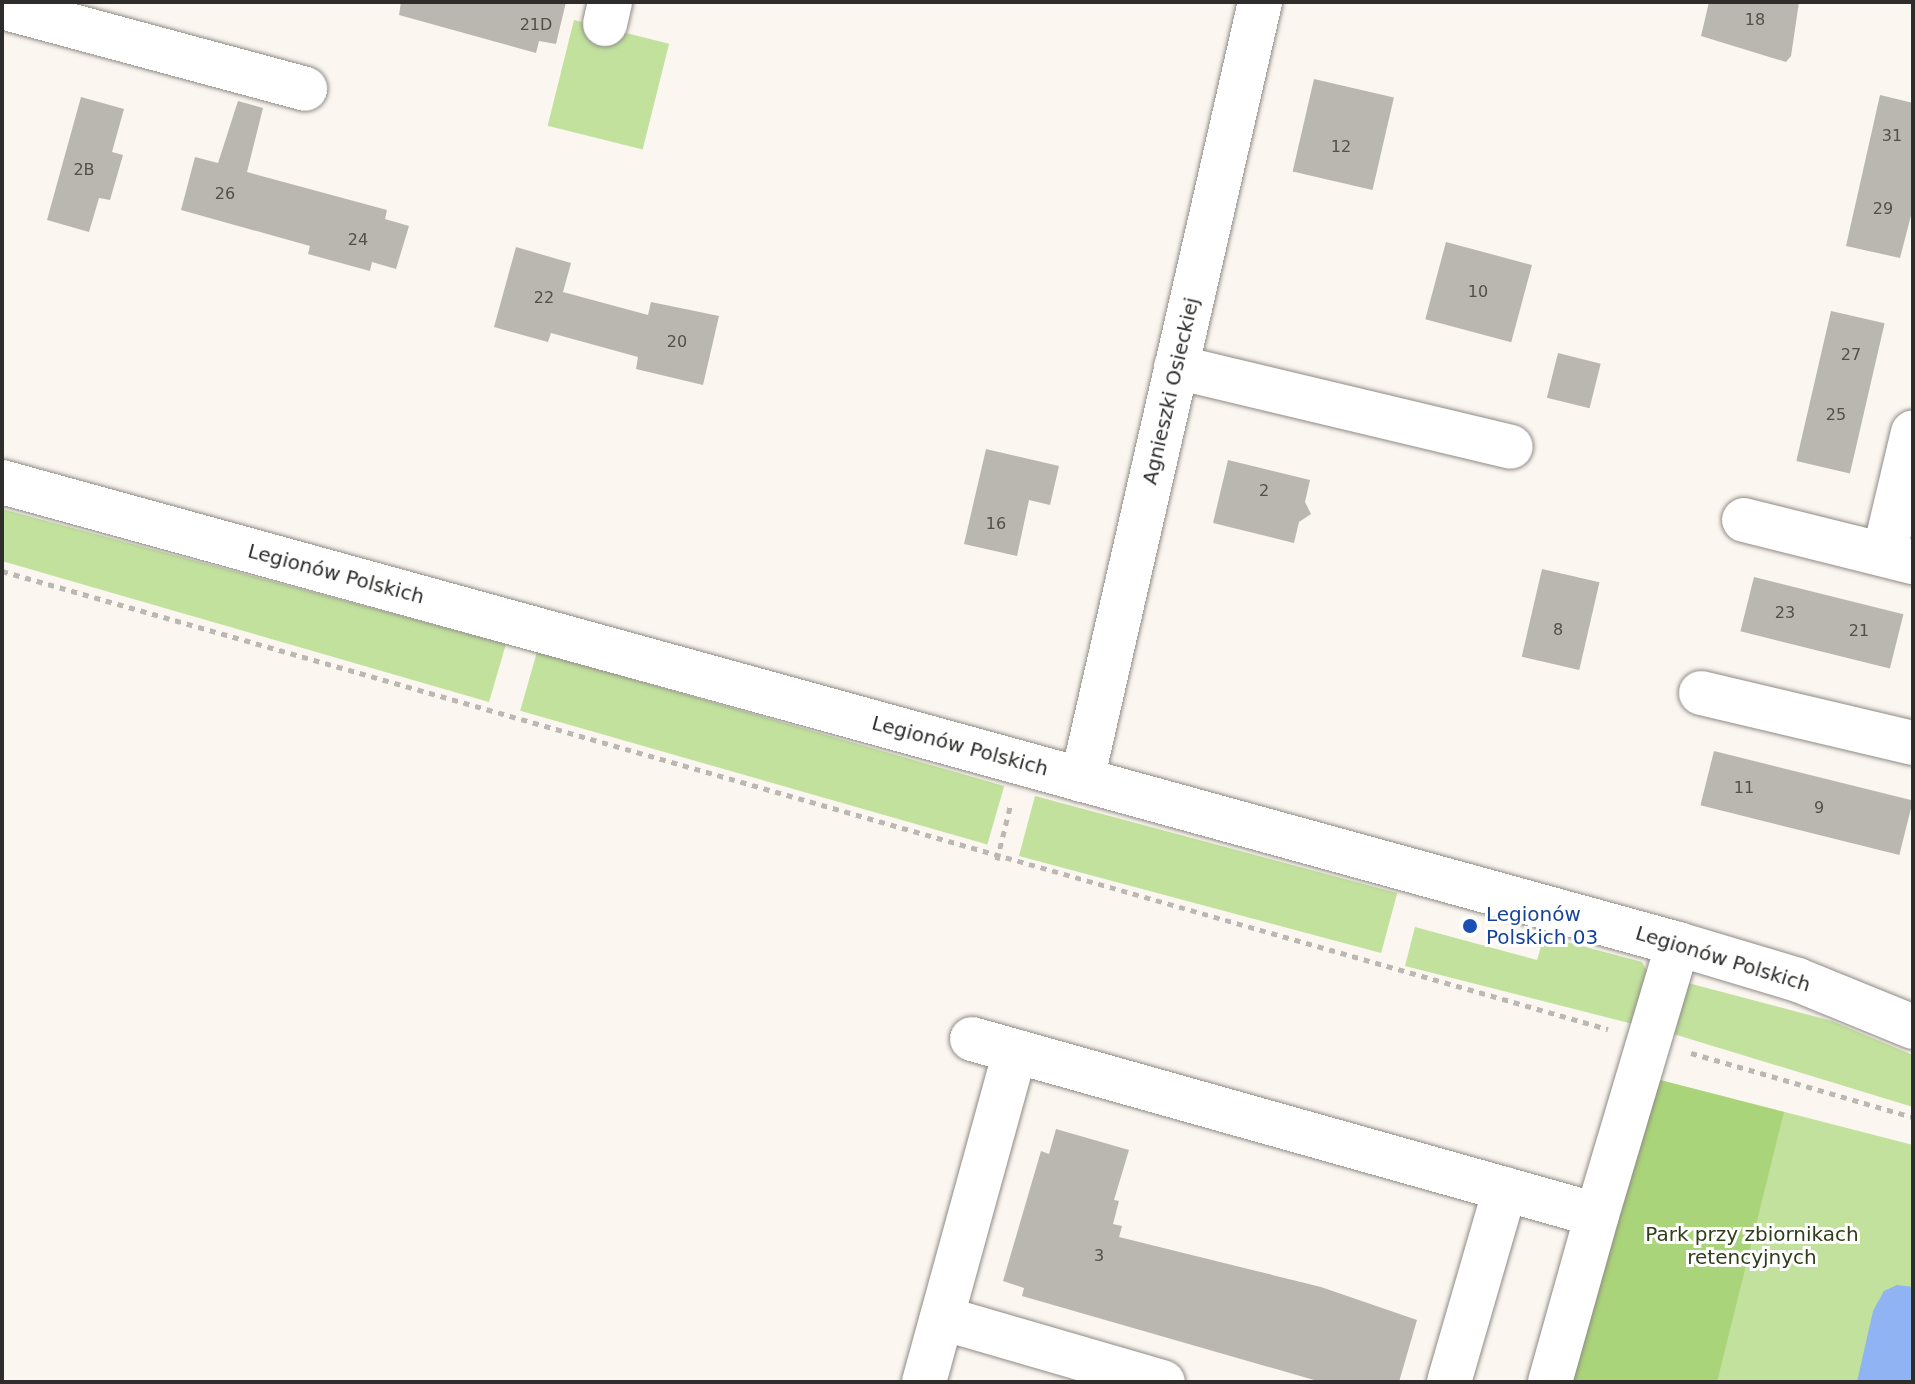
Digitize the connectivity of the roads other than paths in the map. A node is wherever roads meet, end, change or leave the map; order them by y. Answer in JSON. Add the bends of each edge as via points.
{"nodes":[{"id":1,"x":1260,"y":2,"type":"edge"},
{"id":2,"x":2,"y":7,"type":"edge"},
{"id":3,"x":305,"y":89,"type":"dead end"},
{"id":4,"x":1176,"y":367,"type":"junction"},
{"id":5,"x":1913,"y":432,"type":"edge"},
{"id":6,"x":1511,"y":447,"type":"dead end"},
{"id":7,"x":2,"y":482,"type":"edge"},
{"id":8,"x":1744,"y":520,"type":"dead end"},
{"id":9,"x":1898,"y":558,"type":"edge"},
{"id":10,"x":1701,"y":693,"type":"dead end"},
{"id":11,"x":1913,"y":743,"type":"edge"},
{"id":12,"x":1082,"y":780,"type":"junction"},
{"id":13,"x":1678,"y":944,"type":"junction"},
{"id":14,"x":1913,"y":1027,"type":"edge"},
{"id":15,"x":972,"y":1039,"type":"dead end"},
{"id":16,"x":1015,"y":1051,"type":"junction"},
{"id":17,"x":1505,"y":1189,"type":"junction"},
{"id":18,"x":1597,"y":1215,"type":"junction"},
{"id":19,"x":942,"y":1318,"type":"junction"},
{"id":20,"x":924,"y":1382,"type":"edge"},
{"id":21,"x":1163,"y":1382,"type":"edge"},
{"id":22,"x":1449,"y":1382,"type":"edge"},
{"id":23,"x":1550,"y":1382,"type":"edge"}],
"edges":[{"from":1,"to":4,"type":"street","name":"Agnieszki Osieckiej"},
{"from":2,"to":3,"type":"street"},
{"from":4,"to":6,"type":"street"},
{"from":4,"to":12,"type":"street","name":"Agnieszki Osieckiej"},
{"from":5,"to":9,"type":"street"},
{"from":7,"to":12,"type":"street","name":"Legionów Polskich"},
{"from":8,"to":9,"type":"street"},
{"from":10,"to":11,"type":"street"},
{"from":12,"to":13,"type":"street","name":"Legionów Polskich"},
{"from":13,"to":14,"type":"street","name":"Legionów Polskich","via":[[1798,980]]},
{"from":13,"to":18,"type":"street"},
{"from":15,"to":16,"type":"street"},
{"from":16,"to":17,"type":"street"},
{"from":16,"to":19,"type":"street"},
{"from":17,"to":18,"type":"street"},
{"from":17,"to":22,"type":"street"},
{"from":18,"to":23,"type":"street"},
{"from":19,"to":20,"type":"street"},
{"from":19,"to":21,"type":"street"}]}
